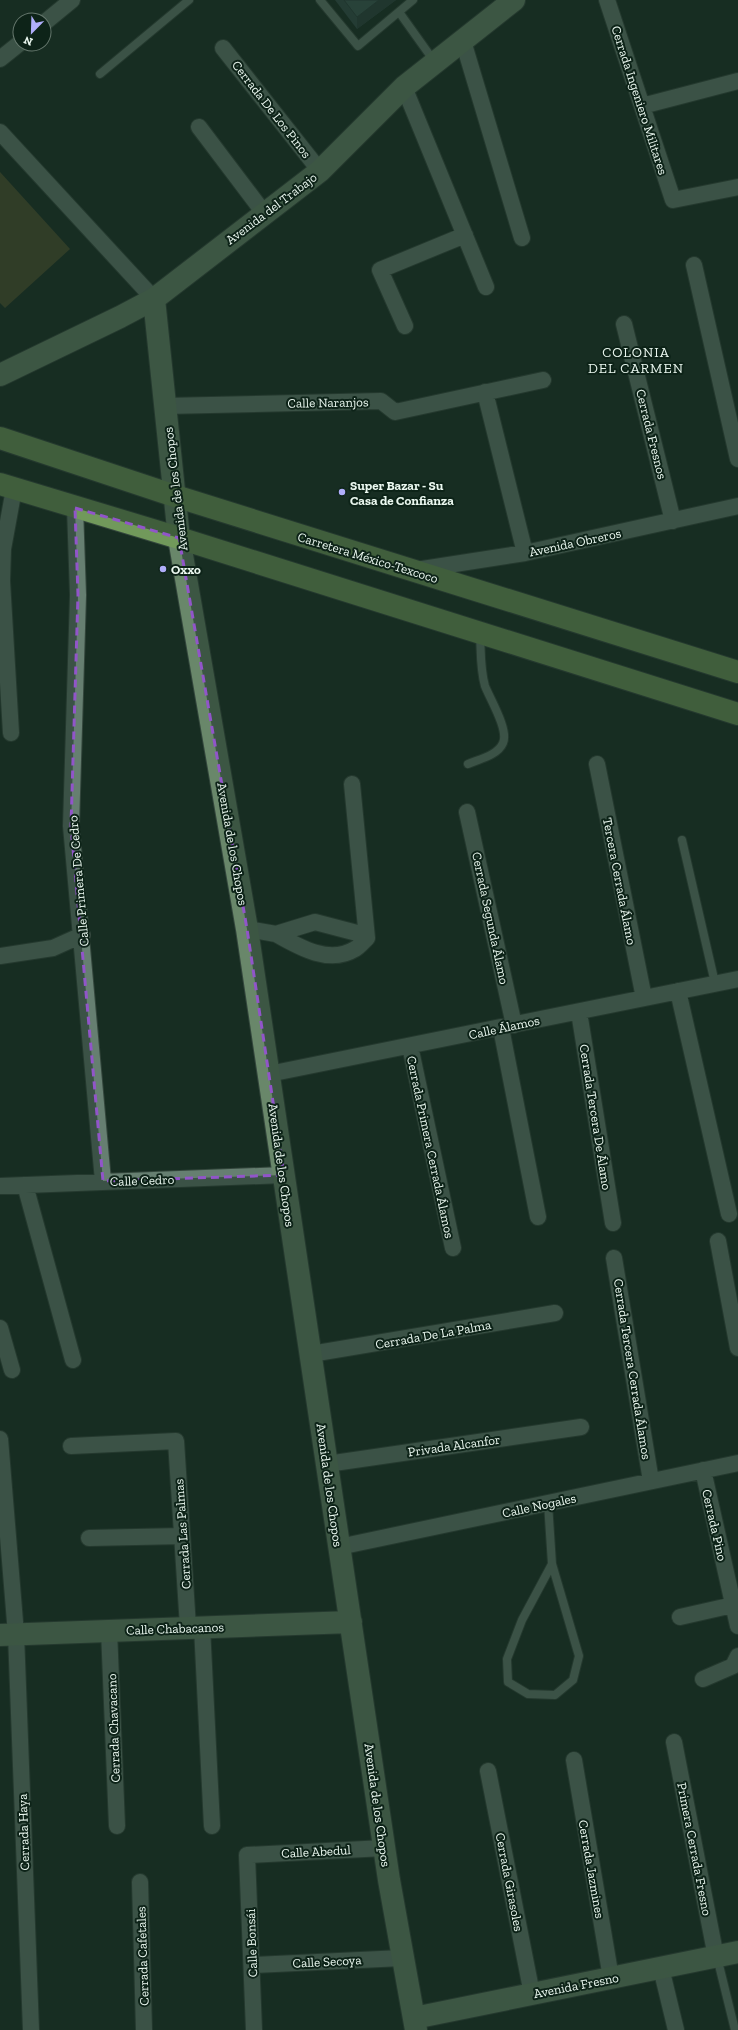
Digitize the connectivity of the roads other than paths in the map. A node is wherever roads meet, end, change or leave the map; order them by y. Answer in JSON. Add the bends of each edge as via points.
{"nodes":[{"id":1,"x":72,"y":0,"type":"edge"},
{"id":2,"x":189,"y":0,"type":"edge"},
{"id":3,"x":320,"y":0,"type":"edge"},
{"id":4,"x":413,"y":0,"type":"edge"},
{"id":5,"x":514,"y":0,"type":"edge"},
{"id":6,"x":607,"y":0,"type":"edge"},
{"id":7,"x":399,"y":12,"type":"junction"},
{"id":8,"x":52,"y":16,"type":"edge"},
{"id":9,"x":463,"y":41,"type":"junction"},
{"id":10,"x":223,"y":48,"type":"dead end"},
{"id":11,"x":12,"y":49,"type":"edge"},
{"id":12,"x":0,"y":59,"type":"edge"},
{"id":13,"x":435,"y":63,"type":"junction"},
{"id":14,"x":100,"y":74,"type":"dead end"},
{"id":15,"x":738,"y":81,"type":"edge"},
{"id":16,"x":404,"y":88,"type":"junction"},
{"id":17,"x":642,"y":106,"type":"junction"},
{"id":18,"x":199,"y":127,"type":"dead end"},
{"id":19,"x":0,"y":132,"type":"edge"},
{"id":20,"x":320,"y":170,"type":"junction"},
{"id":21,"x":738,"y":187,"type":"edge"},
{"id":22,"x":264,"y":213,"type":"junction"},
{"id":23,"x":465,"y":235,"type":"junction"},
{"id":24,"x":522,"y":238,"type":"dead end"},
{"id":25,"x":694,"y":265,"type":"dead end"},
{"id":26,"x":486,"y":287,"type":"dead end"},
{"id":27,"x":154,"y":299,"type":"junction"},
{"id":28,"x":624,"y":324,"type":"dead end"},
{"id":29,"x":405,"y":326,"type":"dead end"},
{"id":30,"x":0,"y":375,"type":"edge"},
{"id":31,"x":542,"y":380,"type":"dead end"},
{"id":32,"x":485,"y":392,"type":"junction"},
{"id":33,"x":165,"y":406,"type":"junction"},
{"id":34,"x":0,"y":438,"type":"edge"},
{"id":35,"x":738,"y":459,"type":"edge"},
{"id":36,"x":7,"y":486,"type":"edge"},
{"id":37,"x":175,"y":496,"type":"junction"},
{"id":38,"x":738,"y":506,"type":"edge"},
{"id":39,"x":75,"y":508,"type":"junction"},
{"id":40,"x":673,"y":521,"type":"junction"},
{"id":41,"x":179,"y":538,"type":"junction"},
{"id":42,"x":525,"y":553,"type":"junction"},
{"id":43,"x":410,"y":571,"type":"junction"},
{"id":44,"x":480,"y":633,"type":"junction"},
{"id":45,"x":738,"y":672,"type":"edge"},
{"id":46,"x":738,"y":714,"type":"edge"},
{"id":47,"x":11,"y":733,"type":"dead end"},
{"id":48,"x":468,"y":764,"type":"dead end"},
{"id":49,"x":597,"y":764,"type":"dead end"},
{"id":50,"x":352,"y":784,"type":"dead end"},
{"id":51,"x":467,"y":812,"type":"dead end"},
{"id":52,"x":682,"y":840,"type":"dead end"},
{"id":53,"x":247,"y":929,"type":"junction"},
{"id":54,"x":276,"y":934,"type":"junction"},
{"id":55,"x":82,"y":935,"type":"junction"},
{"id":56,"x":367,"y":938,"type":"junction"},
{"id":57,"x":0,"y":956,"type":"edge"},
{"id":58,"x":738,"y":979,"type":"edge"},
{"id":59,"x":715,"y":984,"type":"junction"},
{"id":60,"x":678,"y":991,"type":"junction"},
{"id":61,"x":644,"y":998,"type":"junction"},
{"id":62,"x":578,"y":1012,"type":"junction"},
{"id":63,"x":507,"y":1026,"type":"junction"},
{"id":64,"x":410,"y":1046,"type":"junction"},
{"id":65,"x":269,"y":1074,"type":"junction"},
{"id":66,"x":284,"y":1175,"type":"junction"},
{"id":67,"x":103,"y":1181,"type":"junction"},
{"id":68,"x":25,"y":1185,"type":"junction"},
{"id":69,"x":0,"y":1186,"type":"edge"},
{"id":70,"x":729,"y":1214,"type":"dead end"},
{"id":71,"x":538,"y":1217,"type":"dead end"},
{"id":72,"x":613,"y":1223,"type":"dead end"},
{"id":73,"x":718,"y":1241,"type":"dead end"},
{"id":74,"x":453,"y":1248,"type":"dead end"},
{"id":75,"x":614,"y":1258,"type":"dead end"},
{"id":76,"x":555,"y":1313,"type":"dead end"},
{"id":77,"x":0,"y":1328,"type":"edge"},
{"id":78,"x":738,"y":1348,"type":"edge"},
{"id":79,"x":311,"y":1354,"type":"junction"},
{"id":80,"x":73,"y":1360,"type":"dead end"},
{"id":81,"x":12,"y":1370,"type":"dead end"},
{"id":82,"x":581,"y":1427,"type":"dead end"},
{"id":83,"x":0,"y":1439,"type":"edge"},
{"id":84,"x":71,"y":1446,"type":"dead end"},
{"id":85,"x":738,"y":1463,"type":"edge"},
{"id":86,"x":327,"y":1464,"type":"junction"},
{"id":87,"x":703,"y":1470,"type":"junction"},
{"id":88,"x":651,"y":1481,"type":"junction"},
{"id":89,"x":548,"y":1503,"type":"junction"},
{"id":90,"x":182,"y":1536,"type":"junction"},
{"id":91,"x":89,"y":1538,"type":"dead end"},
{"id":92,"x":340,"y":1547,"type":"junction"},
{"id":93,"x":552,"y":1564,"type":"junction"},
{"id":94,"x":733,"y":1605,"type":"junction"},
{"id":95,"x":680,"y":1617,"type":"dead end"},
{"id":96,"x":351,"y":1622,"type":"junction"},
{"id":97,"x":738,"y":1626,"type":"edge"},
{"id":98,"x":195,"y":1627,"type":"junction"},
{"id":99,"x":109,"y":1630,"type":"junction"},
{"id":100,"x":8,"y":1634,"type":"edge"},
{"id":101,"x":738,"y":1656,"type":"edge"},
{"id":102,"x":703,"y":1679,"type":"dead end"},
{"id":103,"x":674,"y":1742,"type":"dead end"},
{"id":104,"x":574,"y":1760,"type":"dead end"},
{"id":105,"x":488,"y":1770,"type":"dead end"},
{"id":106,"x":117,"y":1826,"type":"dead end"},
{"id":107,"x":212,"y":1826,"type":"dead end"},
{"id":108,"x":384,"y":1848,"type":"junction"},
{"id":109,"x":247,"y":1855,"type":"joint"},
{"id":110,"x":140,"y":1882,"type":"dead end"},
{"id":111,"x":738,"y":1952,"type":"edge"},
{"id":112,"x":716,"y":1957,"type":"junction"},
{"id":113,"x":402,"y":1958,"type":"junction"},
{"id":114,"x":252,"y":1965,"type":"junction"},
{"id":115,"x":661,"y":1968,"type":"junction"},
{"id":116,"x":611,"y":1978,"type":"junction"},
{"id":117,"x":532,"y":1994,"type":"junction"},
{"id":118,"x":415,"y":2024,"type":"edge"},
{"id":119,"x":31,"y":2030,"type":"edge"},
{"id":120,"x":144,"y":2030,"type":"edge"},
{"id":121,"x":254,"y":2030,"type":"edge"},
{"id":122,"x":676,"y":2030,"type":"edge"},
{"id":123,"x":735,"y":2030,"type":"edge"}],
"edges":[{"from":1,"to":8,"type":"street"},
{"from":2,"to":14,"type":"lane"},
{"from":3,"to":7,"type":"lane","via":[[358,46]]},
{"from":4,"to":7,"type":"lane"},
{"from":5,"to":9,"type":"street","name":"Avenida del Trabajo"},
{"from":6,"to":17,"type":"street","name":"Cerrada Ingeniero Militares"},
{"from":7,"to":13,"type":"lane"},
{"from":9,"to":13,"type":"street","name":"Avenida del Trabajo"},
{"from":9,"to":24,"type":"street"},
{"from":10,"to":20,"type":"street","name":"Cerrada De Los Pinos"},
{"from":11,"to":12,"type":"street"},
{"from":13,"to":16,"type":"street","name":"Avenida del Trabajo"},
{"from":15,"to":17,"type":"street"},
{"from":16,"to":20,"type":"street","name":"Avenida del Trabajo"},
{"from":16,"to":23,"type":"street"},
{"from":17,"to":21,"type":"street","name":"Cerrada Ingeniero Militares","via":[[673,200]]},
{"from":18,"to":22,"type":"street"},
{"from":19,"to":27,"type":"street"},
{"from":20,"to":22,"type":"street","name":"Avenida del Trabajo"},
{"from":22,"to":27,"type":"street","name":"Avenida del Trabajo"},
{"from":23,"to":26,"type":"street"},
{"from":23,"to":29,"type":"street","via":[[380,270]]},
{"from":25,"to":35,"type":"street"},
{"from":27,"to":30,"type":"street","name":"Avenida del Trabajo"},
{"from":27,"to":33,"type":"street","name":"Avenida de los Chopos"},
{"from":28,"to":40,"type":"street","name":"Cerrada Fresnos"},
{"from":31,"to":32,"type":"street","name":"Calle Naranjos"},
{"from":32,"to":33,"type":"street","name":"Calle Naranjos","via":[[395,412],[381,401]]},
{"from":32,"to":42,"type":"street"},
{"from":33,"to":37,"type":"street","name":"Avenida de los Chopos"},
{"from":34,"to":37,"type":"highway","name":"Carretera México-Texcoco"},
{"from":36,"to":39,"type":"highway"},
{"from":36,"to":47,"type":"street","via":[[2,582]]},
{"from":37,"to":41,"type":"street","name":"Avenida de los Chopos"},
{"from":37,"to":43,"type":"highway","name":"Carretera México-Texcoco"},
{"from":38,"to":40,"type":"street","name":"Avenida Obreros"},
{"from":39,"to":41,"type":"highway"},
{"from":39,"to":55,"type":"street","name":"Calle Primera De Cedro","via":[[78,595],[71,826]]},
{"from":40,"to":42,"type":"street","name":"Avenida Obreros"},
{"from":41,"to":44,"type":"highway"},
{"from":41,"to":53,"type":"street","name":"Avenida de los Chopos"},
{"from":42,"to":43,"type":"street","name":"Avenida Obreros"},
{"from":43,"to":45,"type":"highway","name":"Carretera México-Texcoco"},
{"from":44,"to":46,"type":"highway"},
{"from":44,"to":48,"type":"lane","via":[[485,685],[504,730],[504,742],[498,751]]},
{"from":49,"to":61,"type":"street","name":"Tercera Cerrada Álamo"},
{"from":50,"to":56,"type":"street"},
{"from":51,"to":63,"type":"street","name":"Cerrada Segunda Álamo"},
{"from":52,"to":59,"type":"lane"},
{"from":53,"to":54,"type":"street"},
{"from":53,"to":65,"type":"street","name":"Avenida de los Chopos"},
{"from":54,"to":56,"type":"street","via":[[315,922]]},
{"from":54,"to":56,"type":"street","via":[[298,947],[318,954],[340,955],[356,949]]},
{"from":55,"to":57,"type":"street","via":[[54,948]]},
{"from":55,"to":67,"type":"street","name":"Calle Primera De Cedro"},
{"from":58,"to":59,"type":"street","name":"Calle Álamos"},
{"from":59,"to":60,"type":"street","name":"Calle Álamos"},
{"from":60,"to":61,"type":"street","name":"Calle Álamos"},
{"from":60,"to":70,"type":"street"},
{"from":61,"to":62,"type":"street","name":"Calle Álamos"},
{"from":62,"to":63,"type":"street","name":"Calle Álamos"},
{"from":62,"to":72,"type":"street","name":"Cerrada Tercera De Álamo"},
{"from":63,"to":64,"type":"street","name":"Calle Álamos"},
{"from":63,"to":71,"type":"street","name":"Cerrada Segunda Álamo"},
{"from":64,"to":65,"type":"street","name":"Calle Álamos"},
{"from":64,"to":74,"type":"street","name":"Cerrada Primera Cerrada Álamos"},
{"from":65,"to":66,"type":"street","name":"Avenida de los Chopos"},
{"from":66,"to":67,"type":"street","name":"Calle Cedro"},
{"from":66,"to":79,"type":"street","name":"Avenida de los Chopos"},
{"from":67,"to":68,"type":"street","name":"Calle Cedro"},
{"from":68,"to":69,"type":"street","name":"Calle Cedro"},
{"from":68,"to":80,"type":"street"},
{"from":73,"to":78,"type":"street"},
{"from":75,"to":88,"type":"street","name":"Cerrada Tercera Cerrada Álamos"},
{"from":76,"to":79,"type":"street","name":"Cerrada De La Palma"},
{"from":77,"to":81,"type":"street"},
{"from":79,"to":86,"type":"street","name":"Avenida de los Chopos"},
{"from":82,"to":86,"type":"street","name":"Privada Alcanfor"},
{"from":83,"to":100,"type":"street","name":"Cerrada Haya"},
{"from":84,"to":90,"type":"street","name":"Cerrada Las Palmas","via":[[176,1441]]},
{"from":85,"to":87,"type":"street","name":"Calle Nogales"},
{"from":86,"to":92,"type":"street","name":"Avenida de los Chopos"},
{"from":87,"to":88,"type":"street","name":"Calle Nogales"},
{"from":87,"to":94,"type":"street","name":"Cerrada Pino"},
{"from":88,"to":89,"type":"street","name":"Calle Nogales"},
{"from":89,"to":92,"type":"street","name":"Calle Nogales"},
{"from":89,"to":93,"type":"lane"},
{"from":90,"to":91,"type":"street"},
{"from":90,"to":98,"type":"street","name":"Cerrada Las Palmas"},
{"from":92,"to":96,"type":"street","name":"Avenida de los Chopos"},
{"from":93,"to":93,"type":"lane","via":[[580,1656],[573,1680],[555,1695],[528,1694],[508,1682],[507,1659],[522,1620]]},
{"from":94,"to":95,"type":"street"},
{"from":94,"to":97,"type":"street","name":"Cerrada Pino"},
{"from":96,"to":98,"type":"street","name":"Calle Chabacanos"},
{"from":96,"to":108,"type":"street","name":"Avenida de los Chopos"},
{"from":98,"to":99,"type":"street","name":"Calle Chabacanos"},
{"from":98,"to":107,"type":"street","name":"Cerrada Las Palmas"},
{"from":99,"to":100,"type":"street","name":"Calle Chabacanos"},
{"from":99,"to":106,"type":"street","name":"Cerrada Chavacano"},
{"from":100,"to":119,"type":"street","name":"Cerrada Haya"},
{"from":101,"to":102,"type":"street","via":[[733,1666]]},
{"from":103,"to":112,"type":"street","name":"Primera Cerrada Fresno"},
{"from":104,"to":116,"type":"street","name":"Cerrada Jazmines"},
{"from":105,"to":117,"type":"street","name":"Cerrada Girasoles"},
{"from":108,"to":109,"type":"street","name":"Calle Abedul"},
{"from":108,"to":113,"type":"street","name":"Avenida de los Chopos"},
{"from":109,"to":114,"type":"street","name":"Calle Bonsái"},
{"from":110,"to":120,"type":"street","name":"Cerrada Cafetales"},
{"from":111,"to":112,"type":"street","name":"Avenida Fresno"},
{"from":112,"to":115,"type":"street","name":"Avenida Fresno"},
{"from":112,"to":123,"type":"lane"},
{"from":113,"to":114,"type":"street","name":"Calle Secoya"},
{"from":113,"to":118,"type":"street","name":"Avenida de los Chopos"},
{"from":114,"to":121,"type":"street","name":"Calle Bonsái"},
{"from":115,"to":116,"type":"street","name":"Avenida Fresno"},
{"from":115,"to":122,"type":"street"},
{"from":116,"to":117,"type":"street","name":"Avenida Fresno"},
{"from":117,"to":118,"type":"street","name":"Avenida Fresno"}]}
